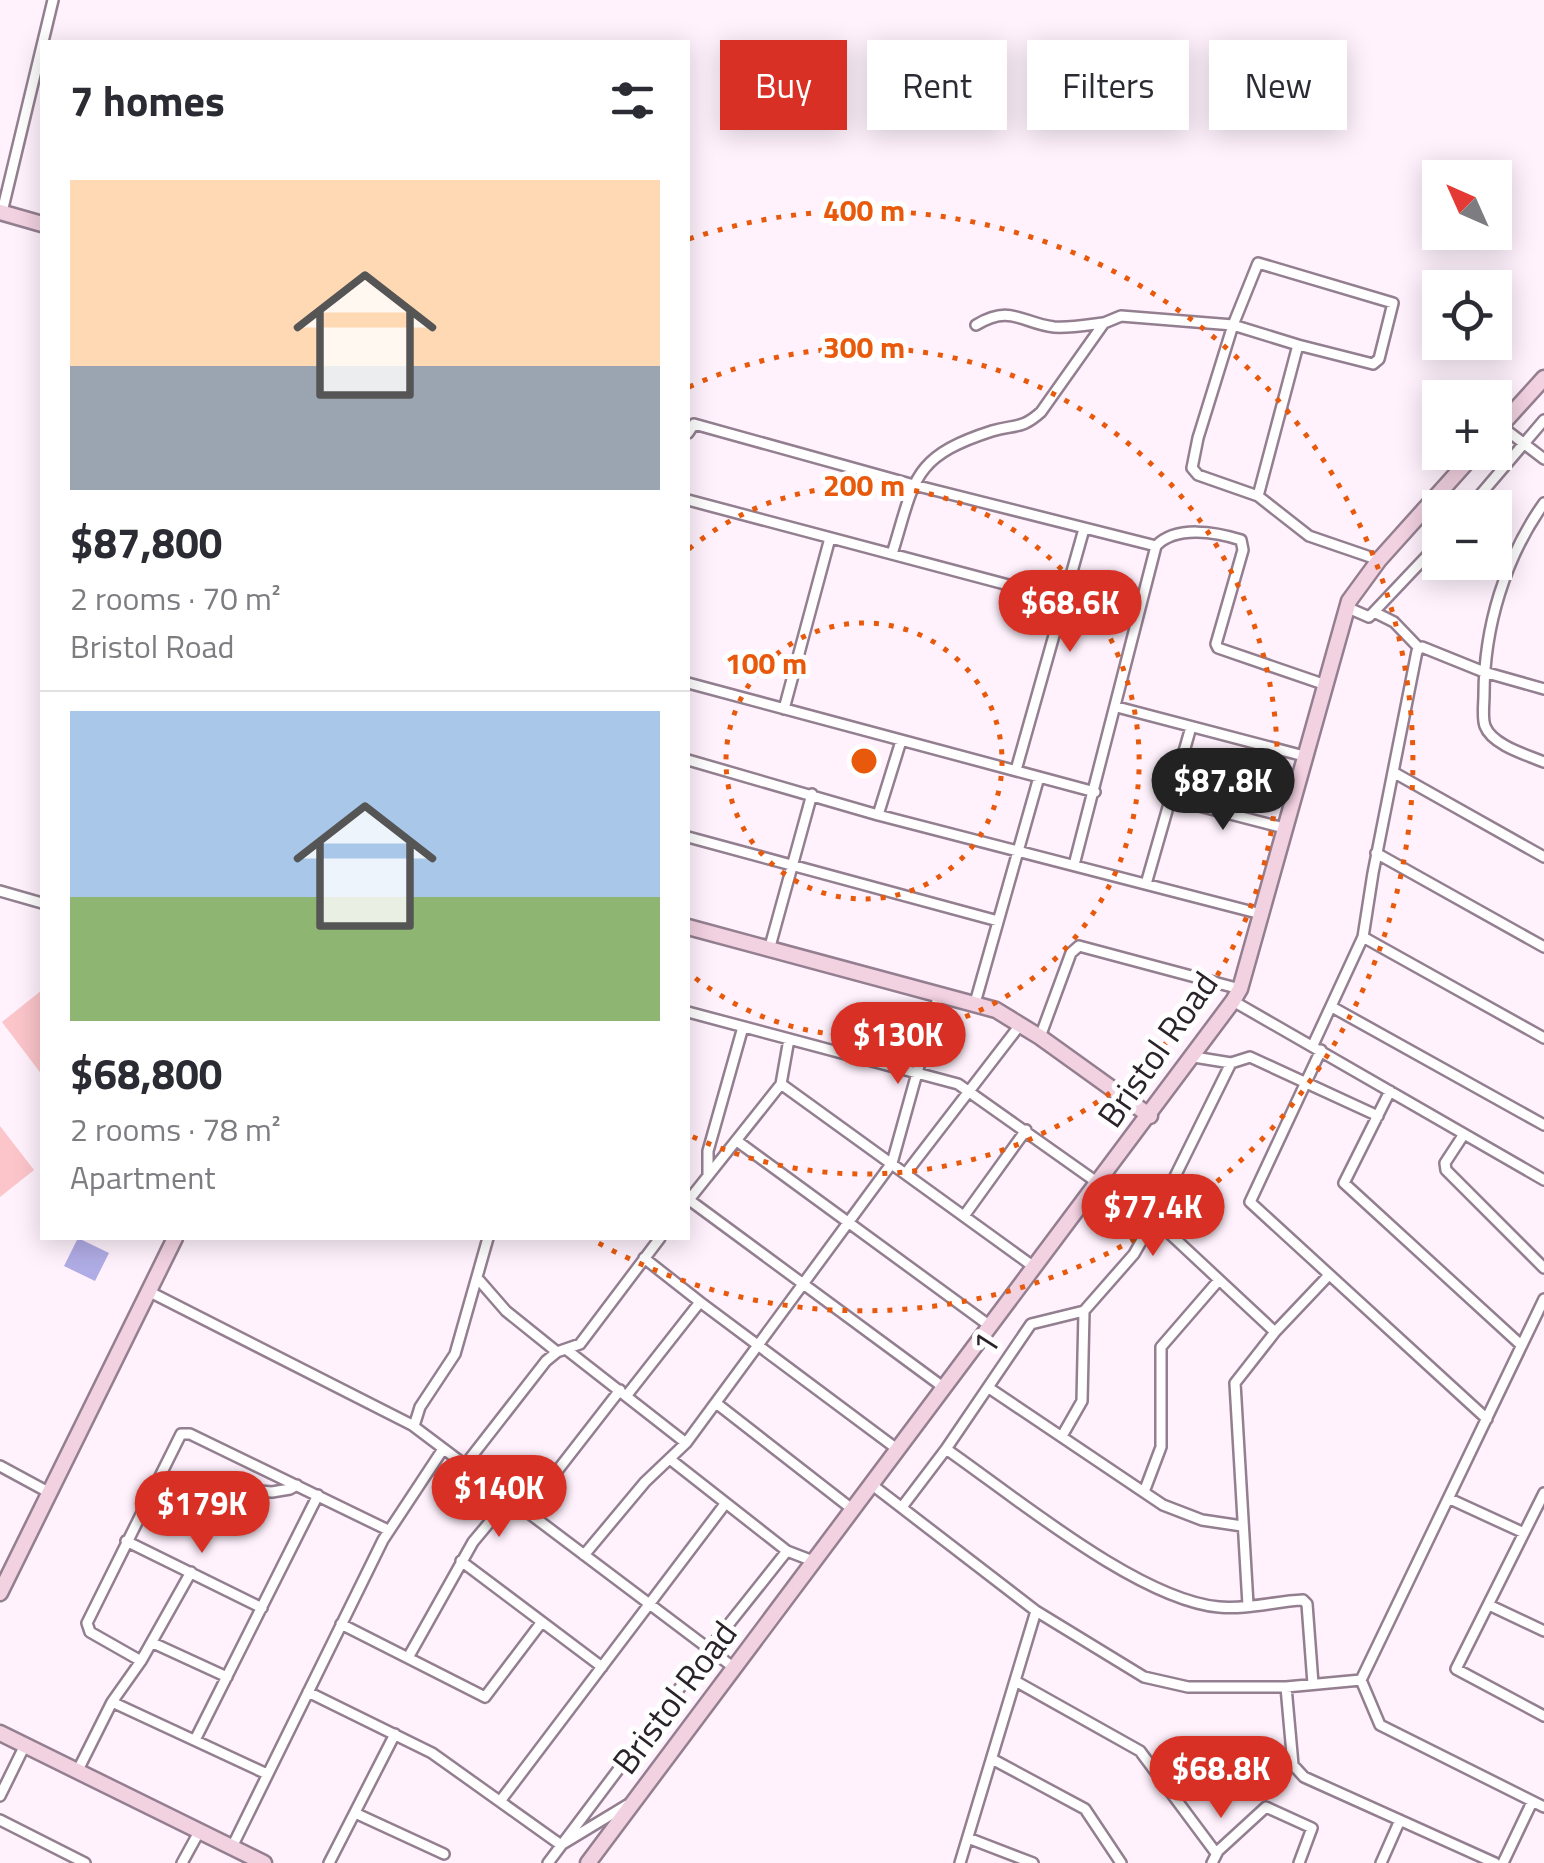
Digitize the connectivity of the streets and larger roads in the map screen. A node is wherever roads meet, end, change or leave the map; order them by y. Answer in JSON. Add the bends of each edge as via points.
{"nodes":[{"id":1,"x":53,"y":0,"type":"edge"},
{"id":2,"x":43,"y":40,"type":"edge"},
{"id":3,"x":40,"y":53,"type":"edge"},
{"id":4,"x":1,"y":212,"type":"edge"},
{"id":5,"x":40,"y":223,"type":"edge"},
{"id":6,"x":1104,"y":323,"type":"junction"},
{"id":7,"x":976,"y":325,"type":"dead end"},
{"id":8,"x":1233,"y":325,"type":"junction"},
{"id":9,"x":1298,"y":345,"type":"junction"},
{"id":10,"x":1544,"y":378,"type":"edge"},
{"id":11,"x":1512,"y":413,"type":"edge"},
{"id":12,"x":1544,"y":420,"type":"edge"},
{"id":13,"x":690,"y":429,"type":"edge"},
{"id":14,"x":1512,"y":436,"type":"edge"},
{"id":15,"x":1524,"y":442,"type":"junction"},
{"id":16,"x":1542,"y":453,"type":"edge"},
{"id":17,"x":1460,"y":470,"type":"edge"},
{"id":18,"x":914,"y":486,"type":"junction"},
{"id":19,"x":1484,"y":490,"type":"edge"},
{"id":20,"x":1258,"y":496,"type":"junction"},
{"id":21,"x":690,"y":501,"type":"edge"},
{"id":22,"x":1544,"y":503,"type":"edge"},
{"id":23,"x":1084,"y":529,"type":"junction"},
{"id":24,"x":830,"y":538,"type":"junction"},
{"id":25,"x":1156,"y":546,"type":"junction"},
{"id":26,"x":892,"y":554,"type":"junction"},
{"id":27,"x":1378,"y":560,"type":"junction"},
{"id":28,"x":1422,"y":561,"type":"edge"},
{"id":29,"x":1065,"y":600,"type":"junction"},
{"id":30,"x":1346,"y":607,"type":"junction"},
{"id":31,"x":1374,"y":612,"type":"junction"},
{"id":32,"x":1419,"y":648,"type":"junction"},
{"id":33,"x":1484,"y":672,"type":"junction"},
{"id":34,"x":690,"y":684,"type":"edge"},
{"id":35,"x":1323,"y":684,"type":"junction"},
{"id":36,"x":1544,"y":690,"type":"edge"},
{"id":37,"x":1117,"y":707,"type":"junction"},
{"id":38,"x":784,"y":709,"type":"junction"},
{"id":39,"x":1191,"y":728,"type":"junction"},
{"id":40,"x":900,"y":741,"type":"junction"},
{"id":41,"x":1304,"y":756,"type":"junction"},
{"id":42,"x":690,"y":761,"type":"edge"},
{"id":43,"x":1544,"y":762,"type":"edge"},
{"id":44,"x":1016,"y":770,"type":"junction"},
{"id":45,"x":1394,"y":772,"type":"junction"},
{"id":46,"x":1040,"y":776,"type":"junction"},
{"id":47,"x":1095,"y":792,"type":"junction"},
{"id":48,"x":812,"y":794,"type":"junction"},
{"id":49,"x":1172,"y":800,"type":"junction"},
{"id":50,"x":878,"y":815,"type":"junction"},
{"id":51,"x":1284,"y":828,"type":"junction"},
{"id":52,"x":690,"y":838,"type":"edge"},
{"id":53,"x":1019,"y":850,"type":"junction"},
{"id":54,"x":1376,"y":853,"type":"junction"},
{"id":55,"x":1544,"y":858,"type":"edge"},
{"id":56,"x":1074,"y":865,"type":"junction"},
{"id":57,"x":793,"y":866,"type":"junction"},
{"id":58,"x":1146,"y":884,"type":"junction"},
{"id":59,"x":0,"y":891,"type":"edge"},
{"id":60,"x":40,"y":902,"type":"edge"},
{"id":61,"x":1261,"y":914,"type":"junction"},
{"id":62,"x":998,"y":921,"type":"junction"},
{"id":63,"x":690,"y":933,"type":"edge"},
{"id":64,"x":1363,"y":937,"type":"junction"},
{"id":65,"x":1544,"y":947,"type":"edge"},
{"id":66,"x":769,"y":950,"type":"junction"},
{"id":67,"x":939,"y":994,"type":"junction"},
{"id":68,"x":1236,"y":995,"type":"junction"},
{"id":69,"x":975,"y":1003,"type":"junction"},
{"id":70,"x":1332,"y":1006,"type":"junction"},
{"id":71,"x":690,"y":1013,"type":"edge"},
{"id":72,"x":1021,"y":1024,"type":"junction"},
{"id":73,"x":743,"y":1026,"type":"junction"},
{"id":74,"x":1040,"y":1037,"type":"junction"},
{"id":75,"x":1544,"y":1038,"type":"edge"},
{"id":76,"x":790,"y":1039,"type":"junction"},
{"id":77,"x":1317,"y":1048,"type":"junction"},
{"id":78,"x":1194,"y":1057,"type":"junction"},
{"id":79,"x":1231,"y":1062,"type":"junction"},
{"id":80,"x":918,"y":1072,"type":"junction"},
{"id":81,"x":781,"y":1084,"type":"junction"},
{"id":82,"x":1306,"y":1084,"type":"junction"},
{"id":83,"x":970,"y":1090,"type":"junction"},
{"id":84,"x":1390,"y":1090,"type":"junction"},
{"id":85,"x":1150,"y":1116,"type":"junction"},
{"id":86,"x":1378,"y":1116,"type":"junction"},
{"id":87,"x":1544,"y":1125,"type":"edge"},
{"id":88,"x":1026,"y":1130,"type":"junction"},
{"id":89,"x":1464,"y":1134,"type":"junction"},
{"id":90,"x":738,"y":1141,"type":"junction"},
{"id":91,"x":892,"y":1163,"type":"junction"},
{"id":92,"x":906,"y":1173,"type":"junction"},
{"id":93,"x":708,"y":1176,"type":"junction"},
{"id":94,"x":1544,"y":1180,"type":"edge"},
{"id":95,"x":1098,"y":1183,"type":"junction"},
{"id":96,"x":690,"y":1198,"type":"edge"},
{"id":97,"x":690,"y":1201,"type":"edge"},
{"id":98,"x":964,"y":1216,"type":"junction"},
{"id":99,"x":1154,"y":1220,"type":"junction"},
{"id":100,"x":849,"y":1224,"type":"junction"},
{"id":101,"x":173,"y":1240,"type":"edge"},
{"id":102,"x":488,"y":1240,"type":"edge"},
{"id":103,"x":658,"y":1240,"type":"edge"},
{"id":104,"x":644,"y":1258,"type":"junction"},
{"id":105,"x":1034,"y":1267,"type":"junction"},
{"id":106,"x":1544,"y":1268,"type":"edge"},
{"id":107,"x":1329,"y":1275,"type":"junction"},
{"id":108,"x":479,"y":1280,"type":"junction"},
{"id":109,"x":1219,"y":1280,"type":"junction"},
{"id":110,"x":804,"y":1285,"type":"junction"},
{"id":111,"x":150,"y":1292,"type":"junction"},
{"id":112,"x":1544,"y":1299,"type":"edge"},
{"id":113,"x":700,"y":1302,"type":"junction"},
{"id":114,"x":1084,"y":1312,"type":"junction"},
{"id":115,"x":990,"y":1326,"type":"junction"},
{"id":116,"x":1275,"y":1332,"type":"junction"},
{"id":117,"x":760,"y":1345,"type":"junction"},
{"id":118,"x":1522,"y":1345,"type":"junction"},
{"id":119,"x":562,"y":1351,"type":"junction"},
{"id":120,"x":944,"y":1387,"type":"junction"},
{"id":121,"x":988,"y":1388,"type":"junction"},
{"id":122,"x":623,"y":1393,"type":"junction"},
{"id":123,"x":716,"y":1403,"type":"junction"},
{"id":124,"x":1487,"y":1419,"type":"junction"},
{"id":125,"x":414,"y":1426,"type":"junction"},
{"id":126,"x":1062,"y":1436,"type":"junction"},
{"id":127,"x":686,"y":1444,"type":"junction"},
{"id":128,"x":442,"y":1448,"type":"junction"},
{"id":129,"x":897,"y":1449,"type":"junction"},
{"id":130,"x":946,"y":1449,"type":"junction"},
{"id":131,"x":671,"y":1460,"type":"junction"},
{"id":132,"x":465,"y":1465,"type":"junction"},
{"id":133,"x":0,"y":1466,"type":"edge"},
{"id":134,"x":155,"y":1483,"type":"junction"},
{"id":135,"x":871,"y":1484,"type":"junction"},
{"id":136,"x":297,"y":1485,"type":"junction"},
{"id":137,"x":1144,"y":1492,"type":"junction"},
{"id":138,"x":1544,"y":1492,"type":"edge"},
{"id":139,"x":50,"y":1493,"type":"junction"},
{"id":140,"x":318,"y":1495,"type":"junction"},
{"id":141,"x":509,"y":1499,"type":"junction"},
{"id":142,"x":1450,"y":1499,"type":"junction"},
{"id":143,"x":725,"y":1504,"type":"junction"},
{"id":144,"x":902,"y":1507,"type":"junction"},
{"id":145,"x":852,"y":1510,"type":"junction"},
{"id":146,"x":526,"y":1511,"type":"junction"},
{"id":147,"x":1242,"y":1526,"type":"junction"},
{"id":148,"x":388,"y":1530,"type":"junction"},
{"id":149,"x":1524,"y":1533,"type":"junction"},
{"id":150,"x":126,"y":1541,"type":"junction"},
{"id":151,"x":788,"y":1551,"type":"junction"},
{"id":152,"x":584,"y":1555,"type":"junction"},
{"id":153,"x":813,"y":1560,"type":"junction"},
{"id":154,"x":461,"y":1561,"type":"junction"},
{"id":155,"x":191,"y":1572,"type":"junction"},
{"id":156,"x":0,"y":1594,"type":"edge"},
{"id":157,"x":650,"y":1604,"type":"junction"},
{"id":158,"x":1248,"y":1605,"type":"junction"},
{"id":159,"x":1489,"y":1605,"type":"junction"},
{"id":160,"x":262,"y":1608,"type":"junction"},
{"id":161,"x":1036,"y":1611,"type":"junction"},
{"id":162,"x":541,"y":1623,"type":"junction"},
{"id":163,"x":341,"y":1624,"type":"junction"},
{"id":164,"x":1544,"y":1631,"type":"edge"},
{"id":165,"x":153,"y":1643,"type":"junction"},
{"id":166,"x":709,"y":1649,"type":"junction"},
{"id":167,"x":408,"y":1656,"type":"junction"},
{"id":168,"x":141,"y":1661,"type":"junction"},
{"id":169,"x":733,"y":1666,"type":"junction"},
{"id":170,"x":602,"y":1667,"type":"junction"},
{"id":171,"x":227,"y":1676,"type":"junction"},
{"id":172,"x":1362,"y":1680,"type":"junction"},
{"id":173,"x":1016,"y":1682,"type":"junction"},
{"id":174,"x":1313,"y":1684,"type":"junction"},
{"id":175,"x":1286,"y":1688,"type":"junction"},
{"id":176,"x":308,"y":1692,"type":"junction"},
{"id":177,"x":112,"y":1702,"type":"junction"},
{"id":178,"x":1544,"y":1716,"type":"edge"},
{"id":179,"x":0,"y":1733,"type":"edge"},
{"id":180,"x":395,"y":1734,"type":"junction"},
{"id":181,"x":195,"y":1740,"type":"junction"},
{"id":182,"x":26,"y":1745,"type":"junction"},
{"id":183,"x":992,"y":1759,"type":"junction"},
{"id":184,"x":78,"y":1770,"type":"junction"},
{"id":185,"x":267,"y":1774,"type":"junction"},
{"id":186,"x":0,"y":1796,"type":"edge"},
{"id":187,"x":501,"y":1800,"type":"junction"},
{"id":188,"x":633,"y":1802,"type":"junction"},
{"id":189,"x":1532,"y":1802,"type":"junction"},
{"id":190,"x":1544,"y":1807,"type":"edge"},
{"id":191,"x":354,"y":1813,"type":"junction"},
{"id":192,"x":0,"y":1820,"type":"edge"},
{"id":193,"x":1400,"y":1820,"type":"junction"},
{"id":194,"x":199,"y":1832,"type":"junction"},
{"id":195,"x":968,"y":1838,"type":"junction"},
{"id":196,"x":561,"y":1845,"type":"junction"},
{"id":197,"x":232,"y":1848,"type":"junction"},
{"id":198,"x":444,"y":1854,"type":"dead end"},
{"id":199,"x":1214,"y":1858,"type":"edge"},
{"id":200,"x":85,"y":1863,"type":"edge"},
{"id":201,"x":182,"y":1863,"type":"edge"},
{"id":202,"x":264,"y":1863,"type":"edge"},
{"id":203,"x":330,"y":1863,"type":"edge"},
{"id":204,"x":548,"y":1863,"type":"edge"},
{"id":205,"x":588,"y":1863,"type":"edge"},
{"id":206,"x":960,"y":1863,"type":"edge"},
{"id":207,"x":1032,"y":1863,"type":"edge"},
{"id":208,"x":1121,"y":1863,"type":"edge"},
{"id":209,"x":1299,"y":1863,"type":"edge"},
{"id":210,"x":1381,"y":1863,"type":"edge"},
{"id":211,"x":1495,"y":1863,"type":"edge"},
{"id":212,"x":1503,"y":1863,"type":"edge"}],
"edges":[{"from":1,"to":2,"type":"street"},
{"from":3,"to":4,"type":"street"},
{"from":4,"to":5,"type":"street"},
{"from":6,"to":7,"type":"street","via":[[1052,327],[1000,314]]},
{"from":6,"to":8,"type":"street","via":[[1142,315]]},
{"from":6,"to":18,"type":"street","via":[[1029,423],[956,442],[925,466]]},
{"from":8,"to":9,"type":"street"},
{"from":8,"to":9,"type":"street","via":[[1261,262],[1392,301],[1373,364]]},
{"from":8,"to":20,"type":"street","via":[[1192,468],[1198,476]]},
{"from":9,"to":20,"type":"street"},
{"from":10,"to":11,"type":"street"},
{"from":12,"to":15,"type":"street"},
{"from":13,"to":18,"type":"street","via":[[694,424]]},
{"from":14,"to":15,"type":"street"},
{"from":15,"to":16,"type":"street"},
{"from":15,"to":19,"type":"street"},
{"from":17,"to":27,"type":"street","name":"Bristol Road"},
{"from":18,"to":23,"type":"street"},
{"from":18,"to":26,"type":"street"},
{"from":20,"to":27,"type":"street","via":[[1310,536]]},
{"from":21,"to":24,"type":"street"},
{"from":22,"to":33,"type":"street","via":[[1507,571]]},
{"from":23,"to":25,"type":"street"},
{"from":23,"to":29,"type":"street"},
{"from":24,"to":26,"type":"street"},
{"from":24,"to":38,"type":"street"},
{"from":25,"to":35,"type":"street","via":[[1178,532],[1241,540],[1218,648]]},
{"from":25,"to":37,"type":"street"},
{"from":26,"to":29,"type":"street"},
{"from":27,"to":30,"type":"street","name":"Bristol Road"},
{"from":28,"to":31,"type":"street"},
{"from":29,"to":44,"type":"street"},
{"from":30,"to":31,"type":"street","via":[[1364,617]]},
{"from":30,"to":35,"type":"street","name":"Bristol Road"},
{"from":31,"to":32,"type":"street"},
{"from":32,"to":33,"type":"street"},
{"from":32,"to":45,"type":"street"},
{"from":33,"to":36,"type":"street"},
{"from":33,"to":43,"type":"street","via":[[1484,725]]},
{"from":34,"to":38,"type":"street"},
{"from":35,"to":41,"type":"street","name":"Bristol Road"},
{"from":37,"to":39,"type":"street"},
{"from":37,"to":47,"type":"street"},
{"from":38,"to":40,"type":"street"},
{"from":39,"to":41,"type":"street"},
{"from":39,"to":49,"type":"street"},
{"from":40,"to":44,"type":"street"},
{"from":40,"to":50,"type":"street"},
{"from":41,"to":51,"type":"street","name":"Bristol Road"},
{"from":42,"to":48,"type":"street"},
{"from":44,"to":46,"type":"street"},
{"from":45,"to":54,"type":"street"},
{"from":45,"to":55,"type":"street"},
{"from":46,"to":47,"type":"street"},
{"from":46,"to":53,"type":"street"},
{"from":47,"to":56,"type":"street"},
{"from":48,"to":50,"type":"street"},
{"from":48,"to":57,"type":"street"},
{"from":49,"to":51,"type":"street"},
{"from":49,"to":58,"type":"street"},
{"from":50,"to":53,"type":"street"},
{"from":51,"to":61,"type":"street","name":"Bristol Road"},
{"from":52,"to":57,"type":"street"},
{"from":53,"to":56,"type":"street"},
{"from":53,"to":62,"type":"street"},
{"from":54,"to":64,"type":"street"},
{"from":54,"to":65,"type":"street"},
{"from":56,"to":58,"type":"street"},
{"from":57,"to":62,"type":"street"},
{"from":57,"to":66,"type":"street"},
{"from":58,"to":61,"type":"street"},
{"from":59,"to":60,"type":"street"},
{"from":61,"to":68,"type":"street","name":"Bristol Road"},
{"from":62,"to":69,"type":"street"},
{"from":63,"to":66,"type":"street"},
{"from":64,"to":70,"type":"street"},
{"from":64,"to":75,"type":"street"},
{"from":66,"to":67,"type":"street"},
{"from":67,"to":69,"type":"street"},
{"from":67,"to":80,"type":"street"},
{"from":68,"to":74,"type":"street","via":[[1079,946]]},
{"from":68,"to":77,"type":"street"},
{"from":68,"to":78,"type":"street","name":"Bristol Road"},
{"from":69,"to":72,"type":"street"},
{"from":70,"to":77,"type":"street"},
{"from":70,"to":87,"type":"street"},
{"from":71,"to":73,"type":"street"},
{"from":72,"to":74,"type":"street"},
{"from":72,"to":83,"type":"street"},
{"from":73,"to":76,"type":"street"},
{"from":73,"to":93,"type":"street","via":[[708,1151]]},
{"from":74,"to":85,"type":"street"},
{"from":76,"to":80,"type":"street"},
{"from":76,"to":81,"type":"street"},
{"from":77,"to":82,"type":"street"},
{"from":77,"to":84,"type":"street"},
{"from":78,"to":79,"type":"street"},
{"from":78,"to":85,"type":"street","name":"Bristol Road"},
{"from":79,"to":82,"type":"street","via":[[1250,1057]]},
{"from":79,"to":99,"type":"street"},
{"from":80,"to":83,"type":"street"},
{"from":80,"to":91,"type":"street"},
{"from":81,"to":90,"type":"street"},
{"from":81,"to":91,"type":"street"},
{"from":82,"to":86,"type":"street"},
{"from":82,"to":107,"type":"street","via":[[1250,1200]]},
{"from":83,"to":88,"type":"street"},
{"from":83,"to":92,"type":"street"},
{"from":84,"to":86,"type":"street"},
{"from":84,"to":89,"type":"street"},
{"from":85,"to":95,"type":"street","name":"Bristol Road"},
{"from":86,"to":118,"type":"street","via":[[1344,1183]]},
{"from":88,"to":95,"type":"street"},
{"from":88,"to":98,"type":"street"},
{"from":89,"to":94,"type":"street"},
{"from":89,"to":106,"type":"street","via":[[1446,1170]]},
{"from":90,"to":93,"type":"street"},
{"from":90,"to":100,"type":"street"},
{"from":91,"to":92,"type":"street"},
{"from":91,"to":100,"type":"street"},
{"from":92,"to":98,"type":"street"},
{"from":93,"to":96,"type":"street"},
{"from":95,"to":105,"type":"street","name":"Bristol Road"},
{"from":97,"to":110,"type":"street"},
{"from":98,"to":105,"type":"street"},
{"from":99,"to":109,"type":"street"},
{"from":99,"to":114,"type":"street","via":[[1130,1260]]},
{"from":100,"to":110,"type":"street"},
{"from":100,"to":115,"type":"street"},
{"from":101,"to":111,"type":"street"},
{"from":102,"to":108,"type":"street"},
{"from":103,"to":104,"type":"street"},
{"from":104,"to":113,"type":"street"},
{"from":104,"to":119,"type":"street","via":[[580,1344]]},
{"from":105,"to":115,"type":"street","name":"Bristol Road"},
{"from":107,"to":116,"type":"street"},
{"from":107,"to":124,"type":"street"},
{"from":108,"to":119,"type":"street","via":[[506,1311]]},
{"from":108,"to":125,"type":"street","via":[[455,1354]]},
{"from":109,"to":116,"type":"street"},
{"from":109,"to":137,"type":"street","via":[[1161,1347],[1160,1452]]},
{"from":110,"to":117,"type":"street"},
{"from":110,"to":120,"type":"street"},
{"from":111,"to":125,"type":"street"},
{"from":111,"to":139,"type":"street"},
{"from":112,"to":118,"type":"street"},
{"from":113,"to":117,"type":"street"},
{"from":113,"to":122,"type":"street"},
{"from":114,"to":121,"type":"street","name":"1","via":[[1030,1324]]},
{"from":114,"to":126,"type":"street","via":[[1082,1400]]},
{"from":115,"to":120,"type":"street","name":"Bristol Road"},
{"from":116,"to":147,"type":"street","via":[[1235,1383]]},
{"from":117,"to":123,"type":"street"},
{"from":117,"to":129,"type":"street"},
{"from":118,"to":124,"type":"street"},
{"from":119,"to":122,"type":"street"},
{"from":119,"to":132,"type":"street","via":[[546,1361]]},
{"from":120,"to":129,"type":"street","name":"Bristol Road"},
{"from":121,"to":126,"type":"street"},
{"from":121,"to":130,"type":"street","name":"1"},
{"from":122,"to":127,"type":"street"},
{"from":122,"to":146,"type":"street"},
{"from":123,"to":127,"type":"street"},
{"from":123,"to":145,"type":"street"},
{"from":124,"to":142,"type":"street"},
{"from":125,"to":128,"type":"street"},
{"from":126,"to":137,"type":"street"},
{"from":127,"to":131,"type":"street"},
{"from":128,"to":132,"type":"street"},
{"from":128,"to":148,"type":"street"},
{"from":129,"to":135,"type":"street","name":"Bristol Road"},
{"from":130,"to":144,"type":"street","name":"1"},
{"from":130,"to":158,"type":"street","via":[[1096,1553],[1176,1598],[1220,1608]]},
{"from":131,"to":143,"type":"street"},
{"from":131,"to":152,"type":"street","via":[[644,1482]]},
{"from":132,"to":141,"type":"street"},
{"from":133,"to":139,"type":"street"},
{"from":134,"to":136,"type":"street","via":[[272,1492]]},
{"from":134,"to":136,"type":"street","via":[[184,1433]]},
{"from":134,"to":150,"type":"street"},
{"from":135,"to":144,"type":"street"},
{"from":135,"to":145,"type":"street","name":"Bristol Road"},
{"from":136,"to":140,"type":"street"},
{"from":137,"to":147,"type":"street","via":[[1189,1515]]},
{"from":138,"to":149,"type":"street"},
{"from":139,"to":156,"type":"street"},
{"from":140,"to":148,"type":"street"},
{"from":140,"to":160,"type":"street"},
{"from":141,"to":146,"type":"street"},
{"from":141,"to":154,"type":"street"},
{"from":142,"to":149,"type":"street"},
{"from":142,"to":172,"type":"street"},
{"from":143,"to":151,"type":"street"},
{"from":143,"to":157,"type":"street"},
{"from":144,"to":161,"type":"street"},
{"from":145,"to":153,"type":"street","name":"Bristol Road"},
{"from":146,"to":152,"type":"street"},
{"from":147,"to":158,"type":"street"},
{"from":148,"to":163,"type":"street"},
{"from":149,"to":159,"type":"street"},
{"from":150,"to":155,"type":"street"},
{"from":150,"to":168,"type":"street","via":[[87,1628]]},
{"from":151,"to":153,"type":"street"},
{"from":151,"to":166,"type":"street"},
{"from":152,"to":157,"type":"street"},
{"from":153,"to":169,"type":"street","name":"Bristol Road"},
{"from":154,"to":162,"type":"street"},
{"from":154,"to":167,"type":"street"},
{"from":155,"to":160,"type":"street"},
{"from":155,"to":165,"type":"street"},
{"from":157,"to":166,"type":"street"},
{"from":157,"to":170,"type":"street"},
{"from":158,"to":174,"type":"street","via":[[1306,1602]]},
{"from":159,"to":164,"type":"street"},
{"from":159,"to":178,"type":"street","via":[[1456,1671]]},
{"from":160,"to":171,"type":"street"},
{"from":161,"to":173,"type":"street"},
{"from":161,"to":175,"type":"street","via":[[1144,1676],[1188,1688]]},
{"from":162,"to":167,"type":"street","via":[[485,1697]]},
{"from":162,"to":170,"type":"street"},
{"from":163,"to":167,"type":"street"},
{"from":163,"to":176,"type":"street"},
{"from":165,"to":168,"type":"street"},
{"from":165,"to":171,"type":"street"},
{"from":166,"to":169,"type":"street"},
{"from":166,"to":196,"type":"street"},
{"from":168,"to":177,"type":"street"},
{"from":169,"to":188,"type":"street","name":"Bristol Road"},
{"from":170,"to":187,"type":"street"},
{"from":171,"to":181,"type":"street"},
{"from":172,"to":174,"type":"street"},
{"from":172,"to":189,"type":"street","via":[[1380,1725]]},
{"from":173,"to":183,"type":"street"},
{"from":173,"to":199,"type":"street","via":[[1140,1751]]},
{"from":174,"to":175,"type":"street"},
{"from":175,"to":193,"type":"street","via":[[1294,1767],[1312,1782]]},
{"from":176,"to":180,"type":"street"},
{"from":176,"to":185,"type":"street"},
{"from":177,"to":181,"type":"street"},
{"from":177,"to":184,"type":"street"},
{"from":179,"to":182,"type":"street"},
{"from":180,"to":187,"type":"street"},
{"from":180,"to":191,"type":"street"},
{"from":181,"to":185,"type":"street"},
{"from":182,"to":184,"type":"street"},
{"from":182,"to":186,"type":"street"},
{"from":183,"to":195,"type":"street"},
{"from":183,"to":208,"type":"street","via":[[1085,1809]]},
{"from":184,"to":194,"type":"street"},
{"from":185,"to":197,"type":"street"},
{"from":187,"to":196,"type":"street"},
{"from":188,"to":196,"type":"street"},
{"from":188,"to":205,"type":"street","name":"Bristol Road"},
{"from":189,"to":190,"type":"street"},
{"from":189,"to":212,"type":"street"},
{"from":191,"to":198,"type":"street"},
{"from":191,"to":203,"type":"street"},
{"from":192,"to":200,"type":"street"},
{"from":193,"to":210,"type":"street"},
{"from":193,"to":211,"type":"street"},
{"from":194,"to":197,"type":"street"},
{"from":194,"to":201,"type":"street"},
{"from":195,"to":206,"type":"street"},
{"from":195,"to":207,"type":"street"},
{"from":196,"to":204,"type":"street"},
{"from":197,"to":202,"type":"street"},
{"from":199,"to":209,"type":"street","via":[[1266,1808],[1312,1828]]}]}
